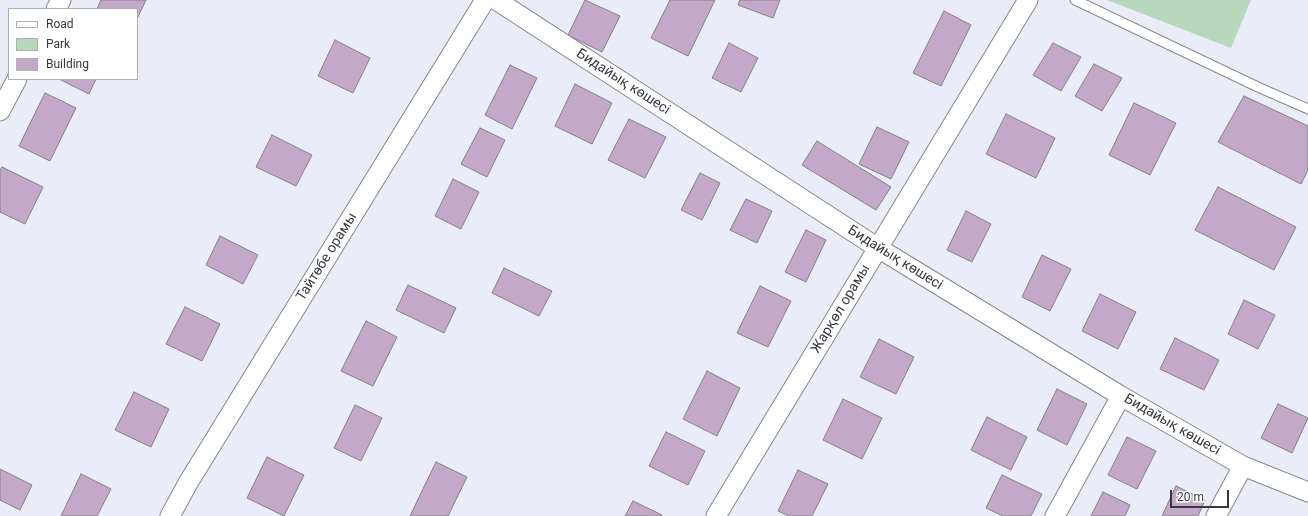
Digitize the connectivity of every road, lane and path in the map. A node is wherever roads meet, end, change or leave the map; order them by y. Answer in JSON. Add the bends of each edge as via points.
{"nodes":[{"id":1,"x":485,"y":0,"type":"edge"},
{"id":2,"x":496,"y":0,"type":"edge"},
{"id":3,"x":1028,"y":0,"type":"edge"},
{"id":4,"x":1075,"y":0,"type":"edge"},
{"id":5,"x":17,"y":80,"type":"edge"},
{"id":6,"x":1308,"y":109,"type":"edge"},
{"id":7,"x":0,"y":111,"type":"edge"},
{"id":8,"x":878,"y":248,"type":"junction"},
{"id":9,"x":1121,"y":396,"type":"junction"},
{"id":10,"x":1243,"y":466,"type":"junction"},
{"id":11,"x":1308,"y":492,"type":"edge"},
{"id":12,"x":170,"y":516,"type":"edge"},
{"id":13,"x":716,"y":516,"type":"edge"},
{"id":14,"x":1056,"y":516,"type":"edge"},
{"id":15,"x":1216,"y":516,"type":"edge"}],
"edges":[{"from":1,"to":12,"type":"street","name":"Тайтөбе орамы"},
{"from":2,"to":8,"type":"street","name":"Бидайық көшесі"},
{"from":3,"to":8,"type":"street","name":"Жарқөл орамы"},
{"from":4,"to":6,"type":"lane"},
{"from":5,"to":7,"type":"street"},
{"from":8,"to":9,"type":"street","name":"Бидайық көшесі"},
{"from":8,"to":13,"type":"street","name":"Жарқөл орамы"},
{"from":9,"to":10,"type":"street","name":"Бидайық көшесі"},
{"from":9,"to":14,"type":"street"},
{"from":10,"to":11,"type":"street","name":"Бидайық көшесі"},
{"from":10,"to":15,"type":"street"}]}
